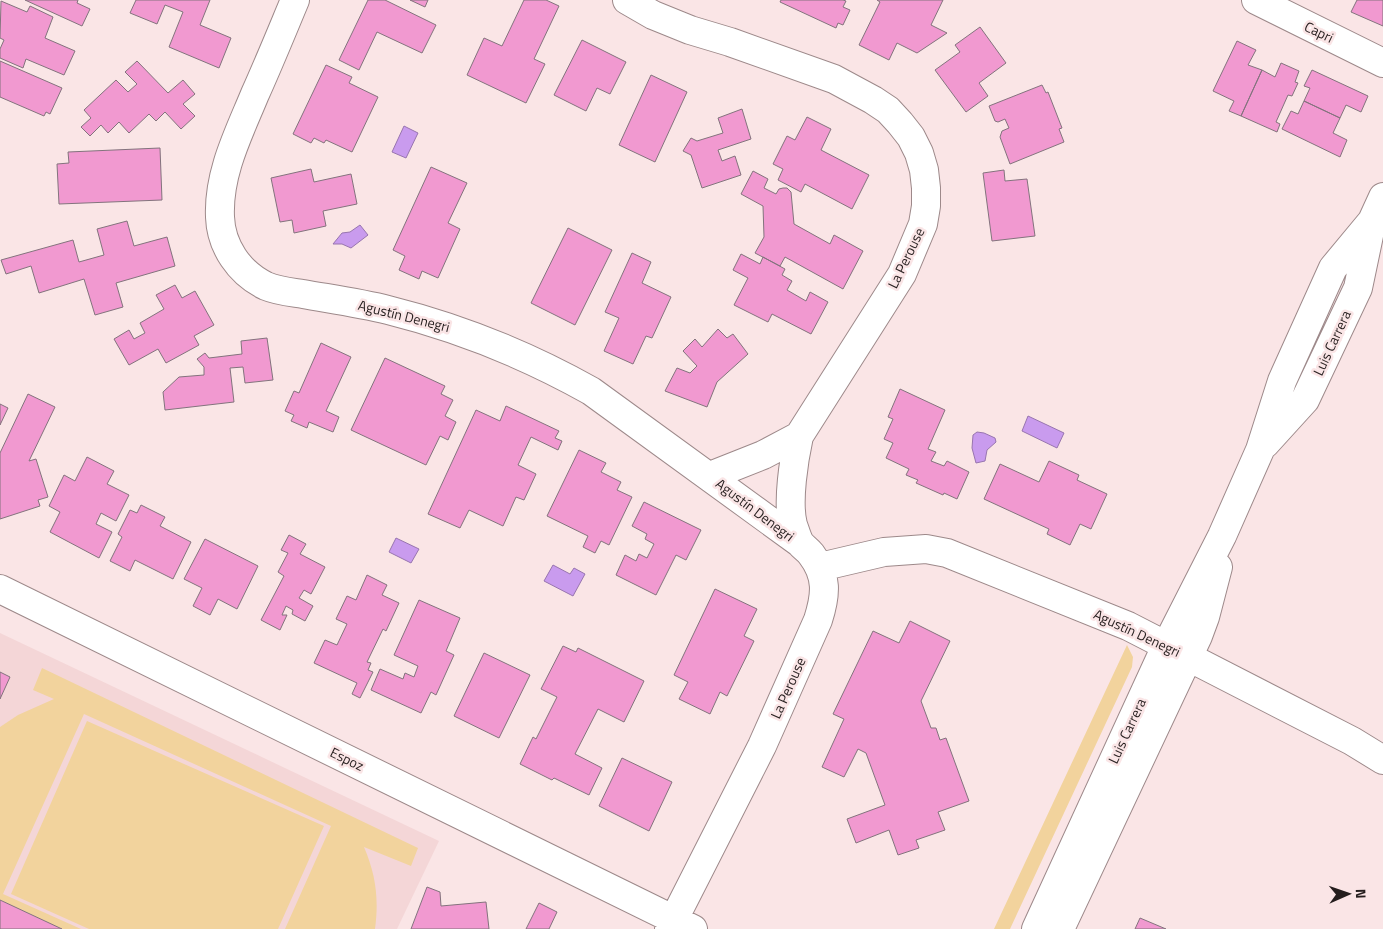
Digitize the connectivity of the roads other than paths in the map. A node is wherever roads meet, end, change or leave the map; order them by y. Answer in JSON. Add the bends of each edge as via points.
{"nodes":[{"id":1,"x":295,"y":0,"type":"edge"},
{"id":2,"x":626,"y":0,"type":"edge"},
{"id":3,"x":1256,"y":0,"type":"edge"},
{"id":4,"x":1383,"y":63,"type":"edge"},
{"id":5,"x":1383,"y":196,"type":"edge"},
{"id":6,"x":799,"y":436,"type":"junction"},
{"id":7,"x":710,"y":476,"type":"junction"},
{"id":8,"x":800,"y":543,"type":"junction"},
{"id":9,"x":820,"y":567,"type":"junction"},
{"id":10,"x":0,"y":589,"type":"edge"},
{"id":11,"x":1178,"y":652,"type":"junction"},
{"id":12,"x":1383,"y":760,"type":"edge"},
{"id":13,"x":679,"y":926,"type":"edge"},
{"id":14,"x":1036,"y":929,"type":"edge"},
{"id":15,"x":1060,"y":929,"type":"edge"}],
"edges":[{"from":1,"to":7,"type":"street","name":"Agustín Denegri","via":[[229,156],[220,218],[228,249],[238,264],[265,286],[282,292],[423,319],[527,357],[592,391]]},
{"from":2,"to":6,"type":"street","name":"La Perouse","via":[[690,30],[834,79],[888,110],[911,137],[919,153],[924,170],[926,206],[923,224],[902,274]]},
{"from":3,"to":4,"type":"street","name":"Capri"},
{"from":5,"to":11,"type":"street","name":"Luis Carrera","via":[[1372,221],[1358,288],[1305,400],[1260,450],[1222,536],[1205,616]]},
{"from":6,"to":7,"type":"street","name":"La Perouse","via":[[763,455]]},
{"from":6,"to":8,"type":"street","name":"La Perouse","via":[[791,498],[793,522]]},
{"from":7,"to":8,"type":"street","name":"Agustín Denegri"},
{"from":8,"to":9,"type":"street","name":"La Perouse"},
{"from":9,"to":11,"type":"street","name":"Agustín Denegri","via":[[884,552],[926,549],[947,553],[1128,626]]},
{"from":9,"to":13,"type":"street","name":"La Perouse","via":[[824,602],[818,620]]},
{"from":10,"to":13,"type":"street","name":"Espoz"},
{"from":11,"to":12,"type":"street","name":"Agustín Denegri"},
{"from":11,"to":14,"type":"street","name":"Luis Carrera"},
{"from":11,"to":15,"type":"street","name":"Luis Carrera"}]}
